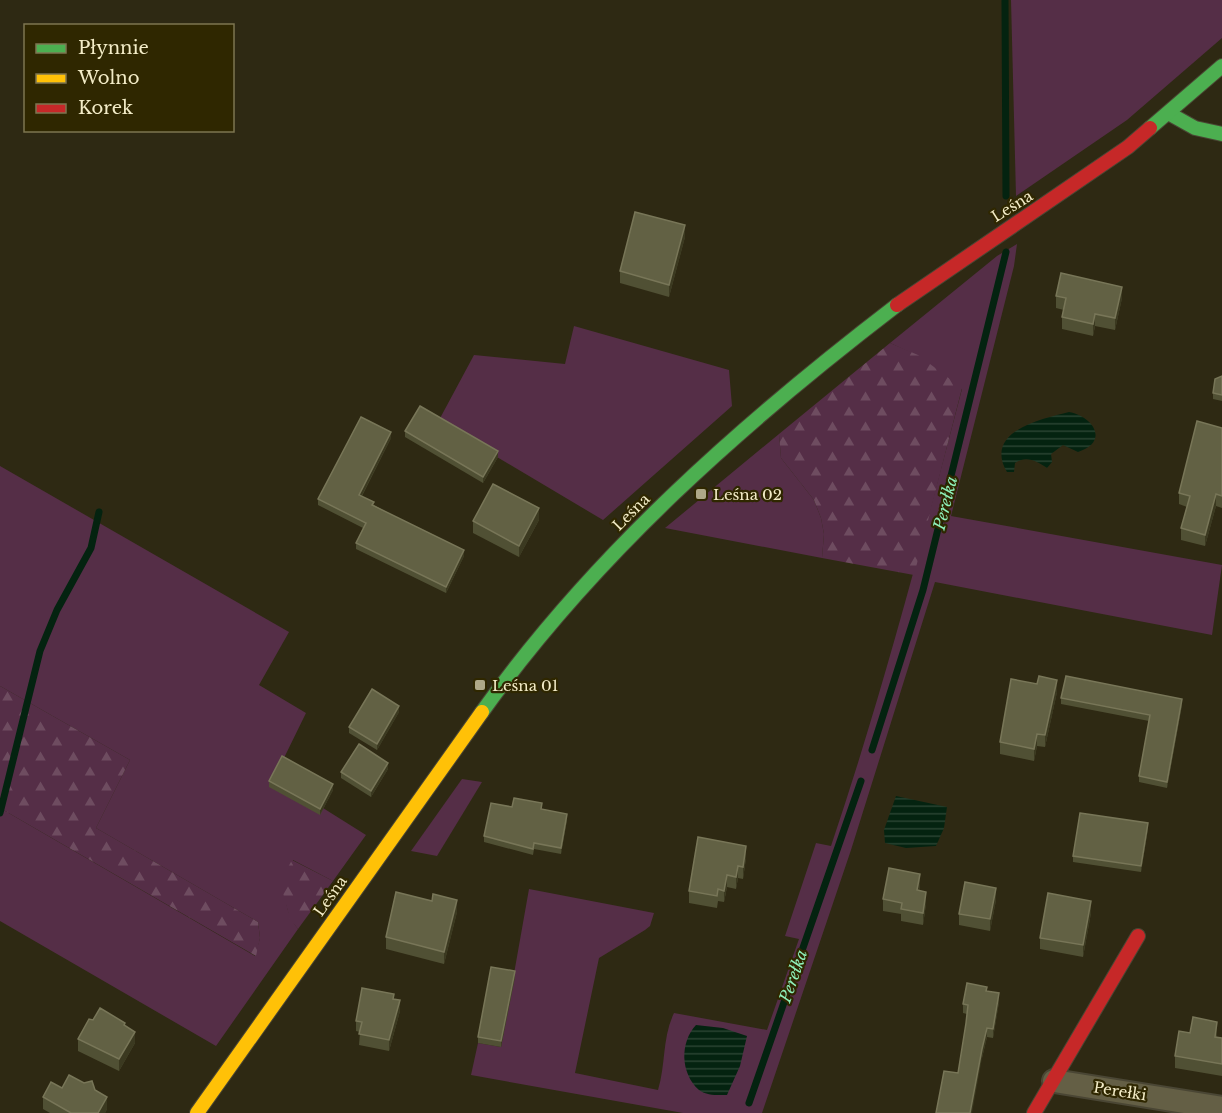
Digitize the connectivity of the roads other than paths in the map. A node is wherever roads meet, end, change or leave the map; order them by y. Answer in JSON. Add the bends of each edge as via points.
{"nodes":[{"id":1,"x":1222,"y":66,"type":"edge"},
{"id":2,"x":1170,"y":114,"type":"junction"},
{"id":3,"x":1222,"y":134,"type":"edge"},
{"id":4,"x":1138,"y":936,"type":"dead end"},
{"id":5,"x":1054,"y":1081,"type":"junction"},
{"id":6,"x":1222,"y":1108,"type":"edge"},
{"id":7,"x":197,"y":1113,"type":"edge"},
{"id":8,"x":1034,"y":1113,"type":"edge"}],
"edges":[{"from":1,"to":2,"type":"street","name":"Leśna"},
{"from":2,"to":3,"type":"street","via":[[1195,128]]},
{"from":2,"to":7,"type":"street","name":"Leśna","via":[[1082,181],[997,234],[829,357],[640,526],[569,601],[502,684]]},
{"from":4,"to":5,"type":"street"},
{"from":5,"to":6,"type":"street","name":"Perełki"},
{"from":5,"to":8,"type":"street"}]}
